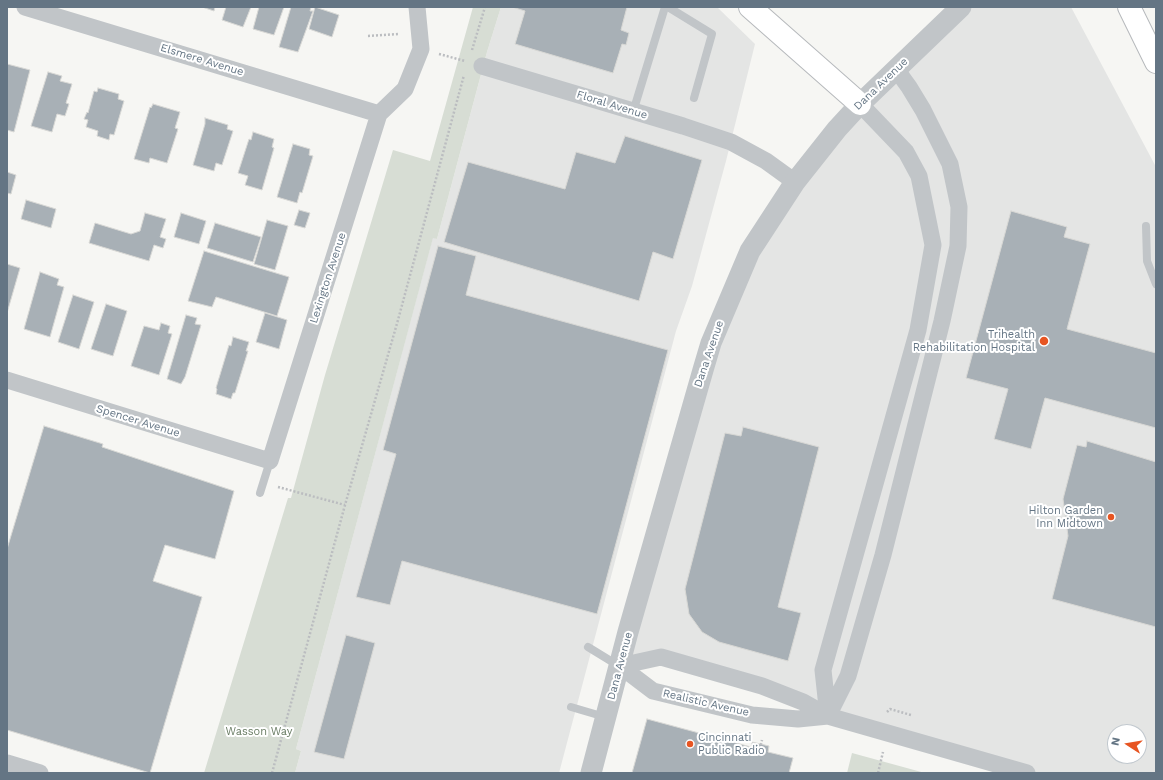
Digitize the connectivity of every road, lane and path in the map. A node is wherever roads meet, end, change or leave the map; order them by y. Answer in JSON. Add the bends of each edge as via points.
{"nodes":[{"id":1,"x":24,"y":7,"type":"edge"},
{"id":2,"x":418,"y":7,"type":"edge"},
{"id":3,"x":485,"y":7,"type":"edge"},
{"id":4,"x":665,"y":7,"type":"edge"},
{"id":5,"x":668,"y":7,"type":"edge"},
{"id":6,"x":750,"y":7,"type":"edge"},
{"id":7,"x":961,"y":7,"type":"edge"},
{"id":8,"x":1129,"y":7,"type":"edge"},
{"id":9,"x":398,"y":34,"type":"dead end"},
{"id":10,"x":368,"y":36,"type":"dead end"},
{"id":11,"x":421,"y":49,"type":"junction"},
{"id":12,"x":1156,"y":62,"type":"edge"},
{"id":13,"x":475,"y":64,"type":"junction"},
{"id":14,"x":896,"y":69,"type":"junction"},
{"id":15,"x":694,"y":98,"type":"dead end"},
{"id":16,"x":860,"y":104,"type":"junction"},
{"id":17,"x":633,"y":112,"type":"junction"},
{"id":18,"x":379,"y":114,"type":"junction"},
{"id":19,"x":795,"y":182,"type":"junction"},
{"id":20,"x":1146,"y":226,"type":"dead end"},
{"id":21,"x":1156,"y":284,"type":"edge"},
{"id":22,"x":7,"y":380,"type":"edge"},
{"id":23,"x":270,"y":461,"type":"junction"},
{"id":24,"x":263,"y":483,"type":"junction"},
{"id":25,"x":260,"y":493,"type":"dead end"},
{"id":26,"x":345,"y":505,"type":"junction"},
{"id":27,"x":588,"y":647,"type":"dead end"},
{"id":28,"x":620,"y":666,"type":"junction"},
{"id":29,"x":571,"y":707,"type":"dead end"},
{"id":30,"x":828,"y":716,"type":"junction"},
{"id":31,"x":606,"y":717,"type":"junction"},
{"id":32,"x":762,"y":740,"type":"dead end"},
{"id":33,"x":760,"y":749,"type":"dead end"},
{"id":34,"x":7,"y":763,"type":"edge"},
{"id":35,"x":40,"y":773,"type":"edge"},
{"id":36,"x":272,"y":773,"type":"edge"},
{"id":37,"x":591,"y":773,"type":"edge"},
{"id":38,"x":1027,"y":773,"type":"edge"}],
"edges":[{"from":1,"to":18,"type":"street","name":"Elsmere Avenue"},
{"from":2,"to":11,"type":"street"},
{"from":3,"to":13,"type":"path"},
{"from":4,"to":17,"type":"lane"},
{"from":5,"to":15,"type":"lane","via":[[712,34]]},
{"from":6,"to":16,"type":"highway"},
{"from":7,"to":14,"type":"street","name":"Dana Avenue"},
{"from":8,"to":12,"type":"highway"},
{"from":9,"to":10,"type":"path"},
{"from":11,"to":13,"type":"path"},
{"from":11,"to":18,"type":"street","name":"Lexington Avenue","via":[[405,89]]},
{"from":13,"to":17,"type":"street","name":"Floral Avenue"},
{"from":13,"to":26,"type":"path"},
{"from":14,"to":16,"type":"street","name":"Dana Avenue"},
{"from":14,"to":30,"type":"street","via":[[923,110],[950,164],[959,207],[958,246],[942,321],[883,555],[848,676]]},
{"from":16,"to":19,"type":"street","name":"Dana Avenue"},
{"from":16,"to":30,"type":"street","via":[[906,152],[919,176],[933,245],[918,330],[823,670]]},
{"from":17,"to":19,"type":"street","name":"Floral Avenue","via":[[731,142],[766,161]]},
{"from":18,"to":23,"type":"street","name":"Lexington Avenue"},
{"from":19,"to":28,"type":"street","name":"Dana Avenue","via":[[750,251],[711,343]]},
{"from":20,"to":21,"type":"lane","via":[[1147,261]]},
{"from":22,"to":23,"type":"street","name":"Spencer Avenue"},
{"from":23,"to":24,"type":"lane","name":"Lexington Avenue"},
{"from":24,"to":25,"type":"lane","name":"Lexington Avenue"},
{"from":24,"to":26,"type":"path"},
{"from":26,"to":36,"type":"path"},
{"from":27,"to":28,"type":"lane"},
{"from":28,"to":30,"type":"street","name":"Realistic Avenue","via":[[653,691],[752,715],[798,719]]},
{"from":28,"to":30,"type":"street","name":"Realistic Avenue","via":[[661,657],[762,686],[803,702]]},
{"from":28,"to":31,"type":"street","name":"Dana Avenue"},
{"from":29,"to":31,"type":"lane"},
{"from":30,"to":38,"type":"street","name":"Realistic Avenue"},
{"from":31,"to":37,"type":"street","name":"Dana Avenue"},
{"from":32,"to":33,"type":"path"},
{"from":34,"to":35,"type":"street"}]}
